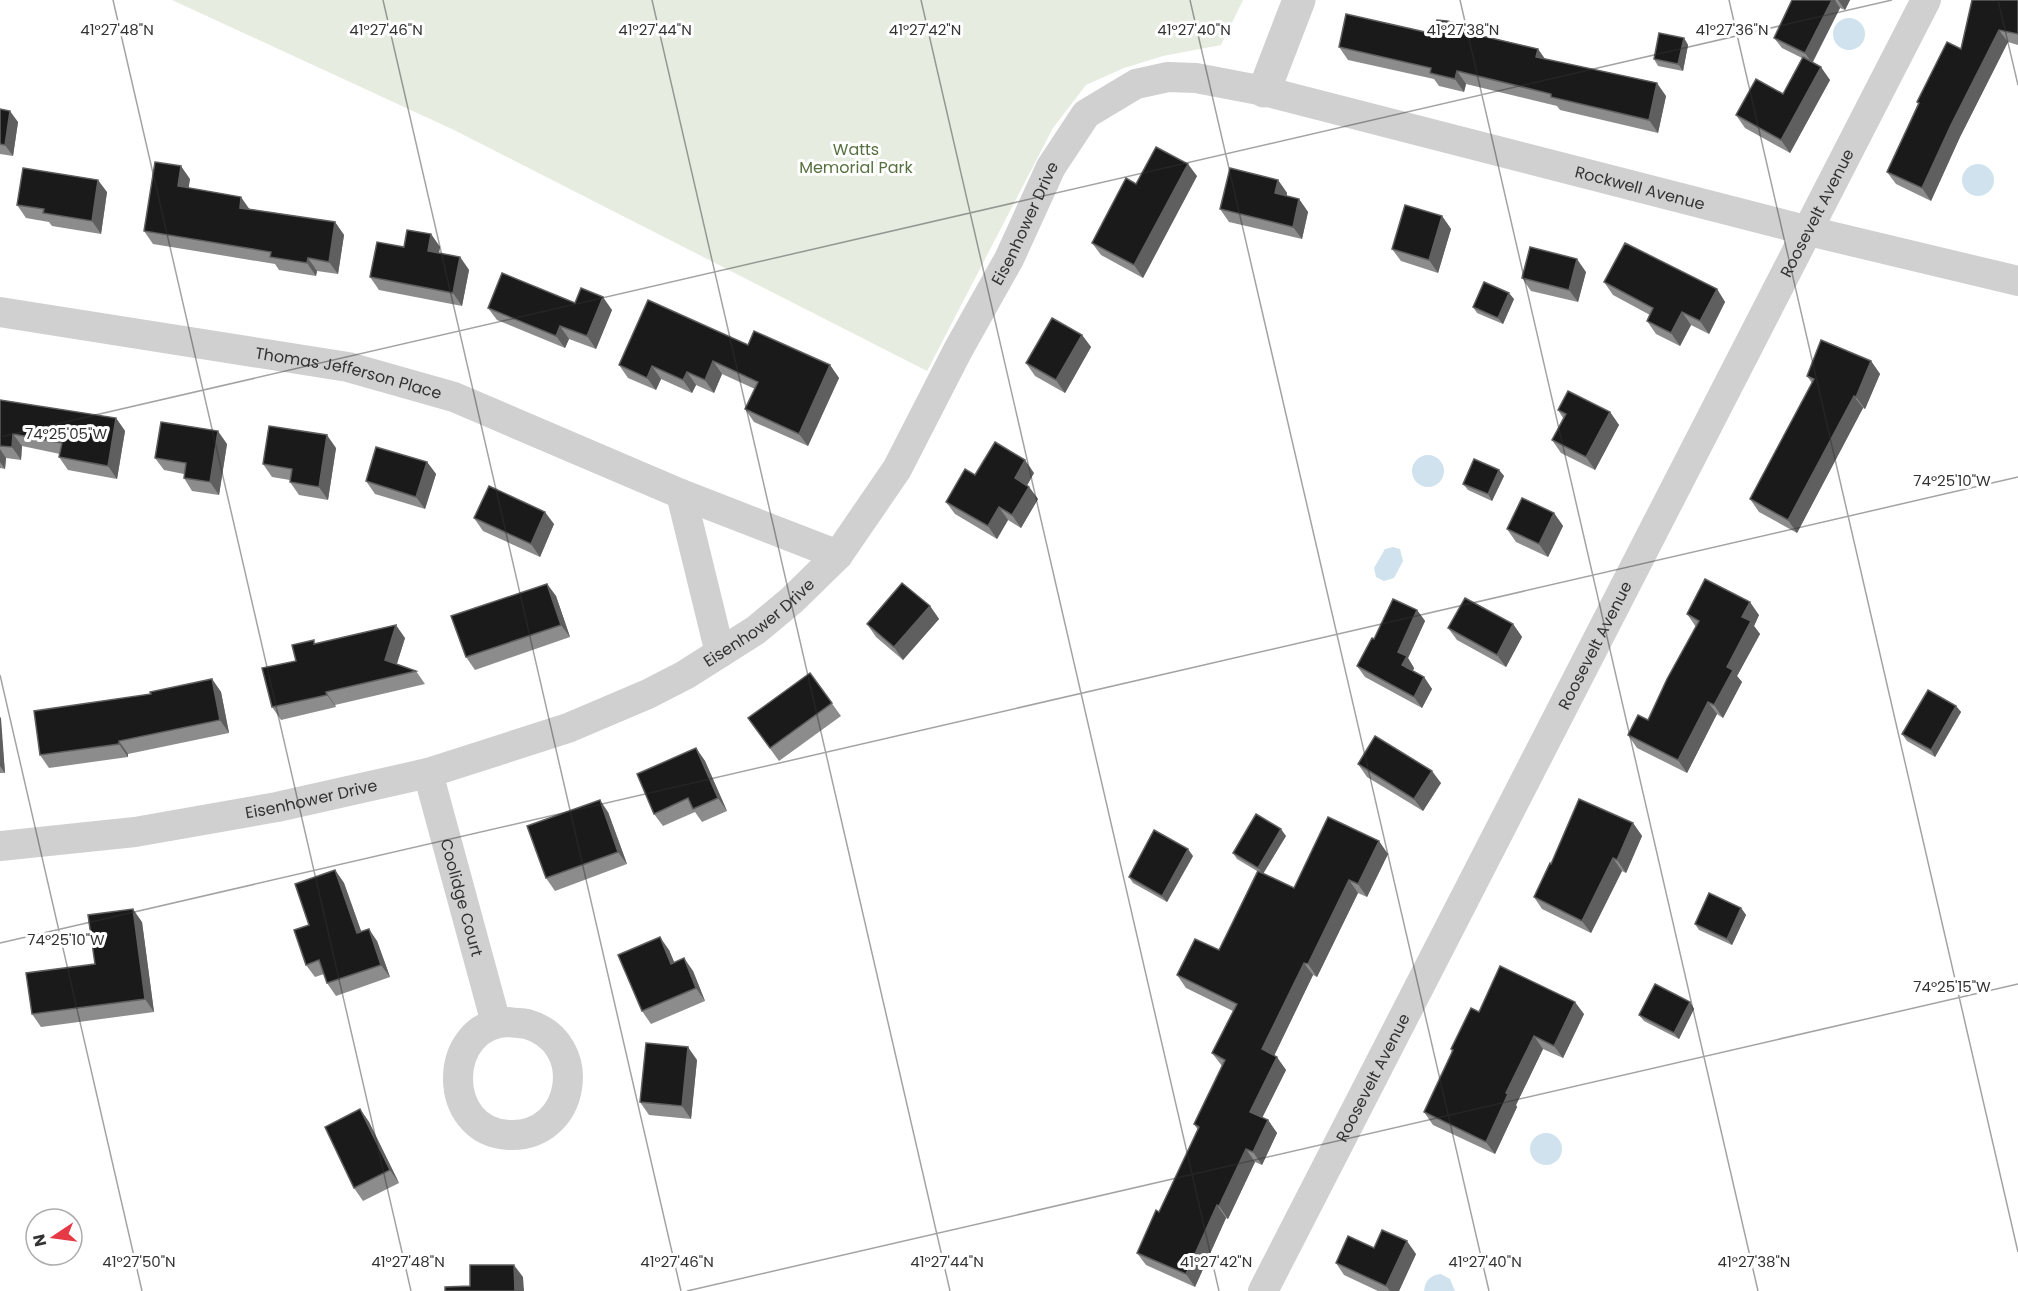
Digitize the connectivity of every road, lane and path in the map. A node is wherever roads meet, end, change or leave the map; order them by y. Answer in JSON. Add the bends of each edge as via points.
{"nodes":[{"id":1,"x":1299,"y":0,"type":"edge"},
{"id":2,"x":1926,"y":0,"type":"edge"},
{"id":3,"x":1264,"y":91,"type":"junction"},
{"id":4,"x":1809,"y":231,"type":"junction"},
{"id":5,"x":2018,"y":281,"type":"edge"},
{"id":6,"x":0,"y":312,"type":"edge"},
{"id":7,"x":681,"y":494,"type":"junction"},
{"id":8,"x":838,"y":555,"type":"junction"},
{"id":9,"x":720,"y":653,"type":"junction"},
{"id":10,"x":428,"y":773,"type":"junction"},
{"id":11,"x":0,"y":846,"type":"edge"},
{"id":12,"x":496,"y":1023,"type":"dead end"},
{"id":13,"x":1263,"y":1291,"type":"edge"}],
"edges":[{"from":1,"to":3,"type":"street"},
{"from":2,"to":4,"type":"street","name":"Roosevelt Avenue"},
{"from":3,"to":4,"type":"street","name":"Rockwell Avenue"},
{"from":3,"to":8,"type":"street","name":"Eisenhower Drive","via":[[1196,78],[1168,77],[1136,84],[1086,114],[1051,167],[1010,259],[897,470]]},
{"from":4,"to":5,"type":"street","name":"Rockwell Avenue"},
{"from":4,"to":13,"type":"street","name":"Roosevelt Avenue"},
{"from":6,"to":7,"type":"street","name":"Thomas Jefferson Place","via":[[348,367],[454,397]]},
{"from":7,"to":8,"type":"street","name":"Thomas Jefferson Place"},
{"from":7,"to":9,"type":"street"},
{"from":8,"to":9,"type":"street","name":"Eisenhower Drive","via":[[756,630]]},
{"from":9,"to":10,"type":"street","name":"Eisenhower Drive","via":[[648,694],[578,723]]},
{"from":10,"to":11,"type":"street","name":"Eisenhower Drive","via":[[277,807],[135,832]]},
{"from":10,"to":12,"type":"street","name":"Coolidge Court"}]}
